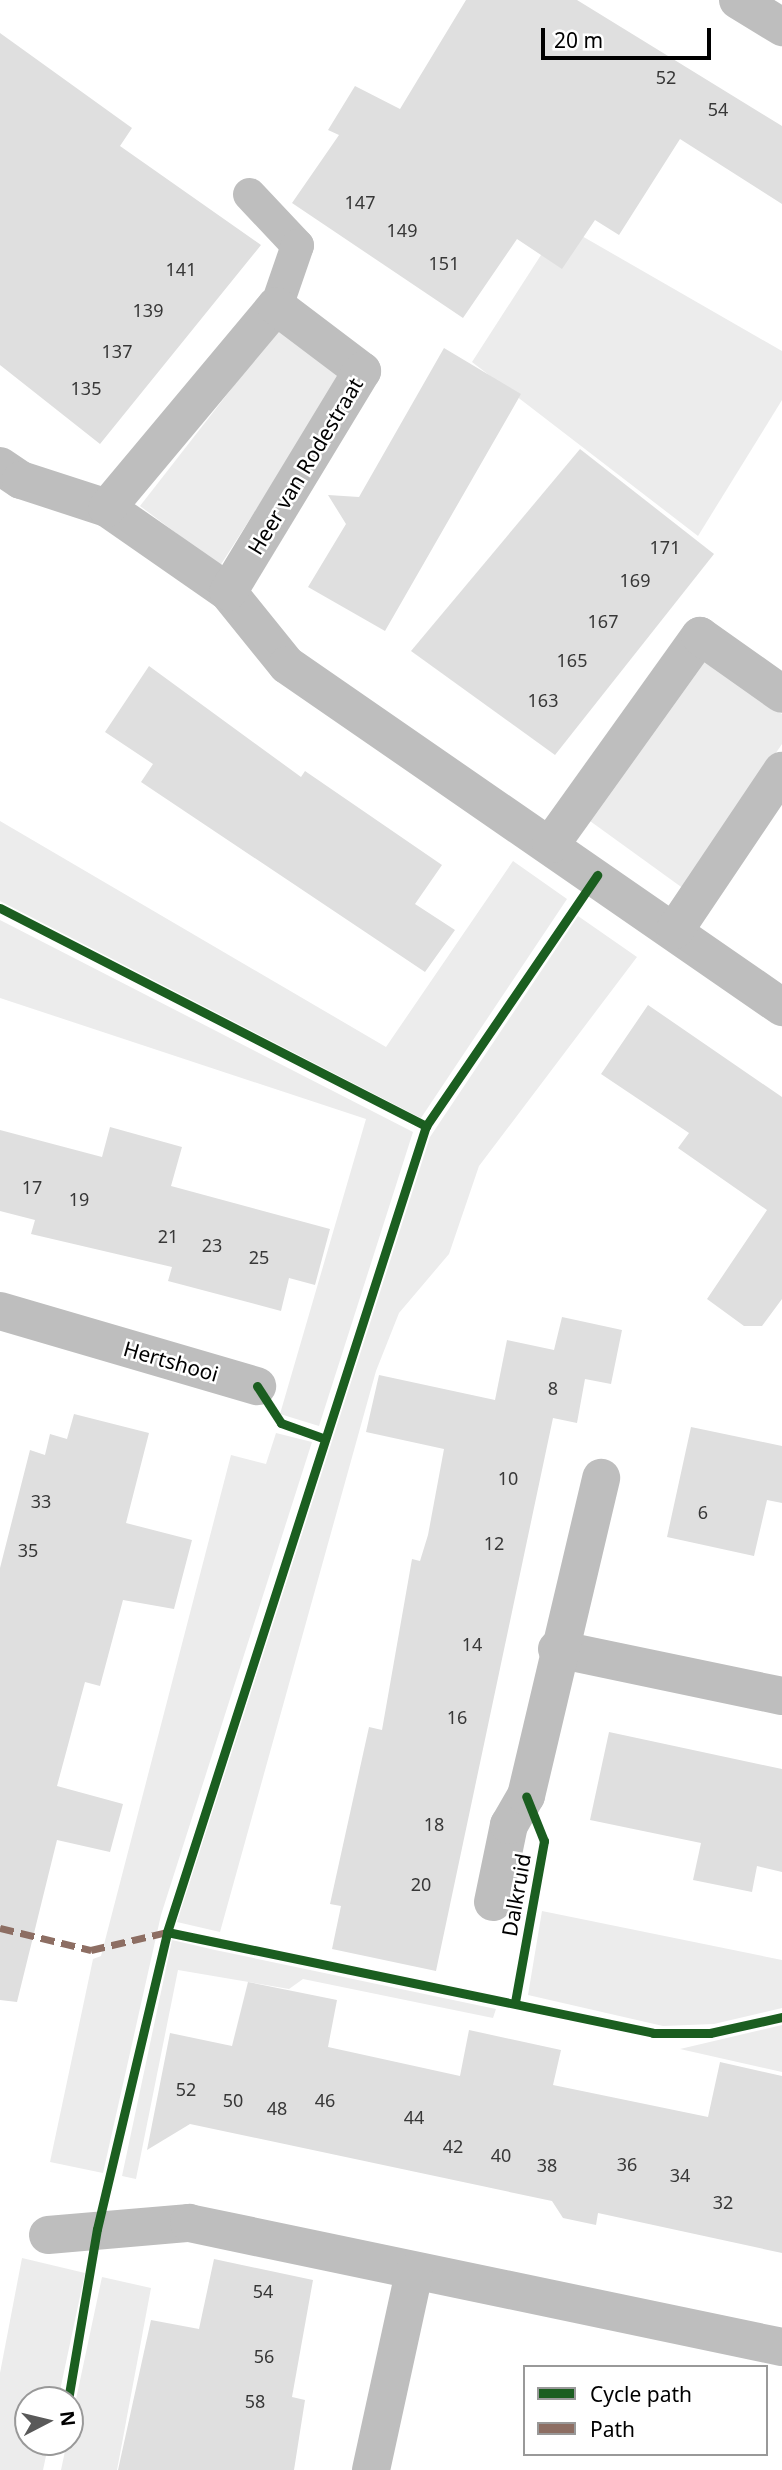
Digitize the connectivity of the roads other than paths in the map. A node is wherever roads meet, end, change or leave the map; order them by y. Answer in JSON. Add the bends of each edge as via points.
{"nodes":[{"id":1,"x":737,"y":0,"type":"edge"},
{"id":2,"x":782,"y":27,"type":"edge"},
{"id":3,"x":249,"y":194,"type":"dead end"},
{"id":4,"x":276,"y":306,"type":"junction"},
{"id":5,"x":0,"y":466,"type":"edge"},
{"id":6,"x":107,"y":508,"type":"junction"},
{"id":7,"x":228,"y":592,"type":"junction"},
{"id":8,"x":782,"y":694,"type":"edge"},
{"id":9,"x":782,"y":771,"type":"edge"},
{"id":10,"x":551,"y":844,"type":"junction"},
{"id":11,"x":675,"y":930,"type":"junction"},
{"id":12,"x":782,"y":1007,"type":"edge"},
{"id":13,"x":0,"y":1311,"type":"edge"},
{"id":14,"x":257,"y":1387,"type":"dead end"},
{"id":15,"x":601,"y":1478,"type":"dead end"},
{"id":16,"x":557,"y":1649,"type":"junction"},
{"id":17,"x":782,"y":1696,"type":"edge"},
{"id":18,"x":494,"y":1902,"type":"dead end"},
{"id":19,"x":48,"y":2235,"type":"dead end"},
{"id":20,"x":414,"y":2273,"type":"junction"},
{"id":21,"x":782,"y":2347,"type":"edge"},
{"id":22,"x":371,"y":2470,"type":"edge"}],
"edges":[{"from":1,"to":2,"type":"street"},
{"from":3,"to":4,"type":"lane","via":[[297,245]]},
{"from":4,"to":6,"type":"street"},
{"from":4,"to":7,"type":"street","name":"Heer van Rodestraat","via":[[362,371]]},
{"from":5,"to":6,"type":"street","via":[[20,480]]},
{"from":6,"to":7,"type":"street"},
{"from":7,"to":10,"type":"street","via":[[287,666]]},
{"from":8,"to":10,"type":"street","via":[[700,636]]},
{"from":9,"to":11,"type":"street"},
{"from":10,"to":11,"type":"street"},
{"from":11,"to":12,"type":"street"},
{"from":13,"to":14,"type":"street","name":"Hertshooi"},
{"from":15,"to":16,"type":"street","name":"Dalkruid"},
{"from":16,"to":17,"type":"street"},
{"from":16,"to":18,"type":"street","name":"Dalkruid","via":[[526,1796],[509,1825]]},
{"from":19,"to":20,"type":"street","via":[[189,2223]]},
{"from":20,"to":21,"type":"street"},
{"from":20,"to":22,"type":"street"}]}
